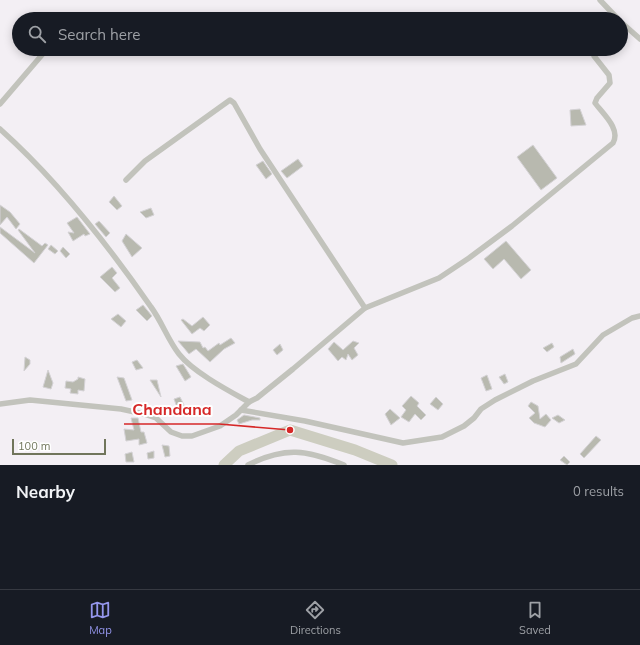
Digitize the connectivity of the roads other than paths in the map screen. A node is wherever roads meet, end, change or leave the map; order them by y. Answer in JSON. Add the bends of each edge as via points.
{"nodes":[{"id":1,"x":600,"y":0,"type":"edge"},
{"id":2,"x":611,"y":12,"type":"edge"},
{"id":3,"x":628,"y":28,"type":"edge"},
{"id":4,"x":640,"y":39,"type":"edge"},
{"id":5,"x":41,"y":56,"type":"edge"},
{"id":6,"x":594,"y":56,"type":"edge"},
{"id":7,"x":0,"y":104,"type":"edge"},
{"id":8,"x":0,"y":129,"type":"edge"},
{"id":9,"x":126,"y":180,"type":"dead end"},
{"id":10,"x":365,"y":308,"type":"junction"},
{"id":11,"x":640,"y":316,"type":"edge"},
{"id":12,"x":249,"y":402,"type":"junction"},
{"id":13,"x":0,"y":404,"type":"edge"},
{"id":14,"x":241,"y":410,"type":"junction"},
{"id":15,"x":248,"y":465,"type":"edge"},
{"id":16,"x":344,"y":465,"type":"edge"}],
"edges":[{"from":1,"to":2,"type":"street"},
{"from":3,"to":4,"type":"street"},
{"from":5,"to":7,"type":"street"},
{"from":6,"to":10,"type":"street","via":[[609,75],[610,83],[595,103],[616,131],[613,142],[470,258],[440,278]]},
{"from":8,"to":12,"type":"street","via":[[46,172],[152,308],[180,355],[209,378]]},
{"from":9,"to":10,"type":"street","via":[[145,161],[230,100],[260,150]]},
{"from":10,"to":12,"type":"street","via":[[293,369]]},
{"from":11,"to":14,"type":"street","via":[[603,335],[576,364],[495,400],[464,426],[442,437],[403,443]]},
{"from":12,"to":14,"type":"street"},
{"from":13,"to":14,"type":"street","via":[[30,400],[65,402],[144,414],[156,418],[171,432],[182,436],[192,436],[220,426]]},
{"from":15,"to":16,"type":"street","via":[[295,451],[312,453]]}]}
